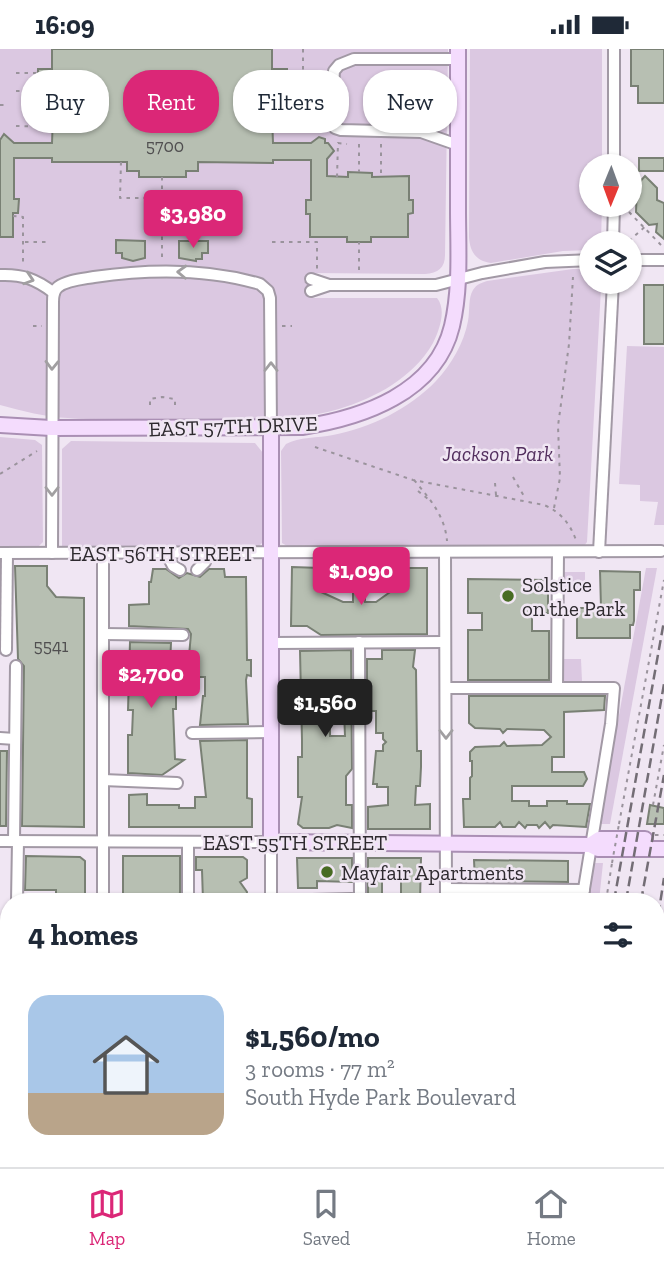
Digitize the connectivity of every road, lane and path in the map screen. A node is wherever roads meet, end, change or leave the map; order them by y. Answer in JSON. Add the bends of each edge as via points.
{"nodes":[{"id":1,"x":303,"y":49,"type":"edge"},
{"id":2,"x":614,"y":49,"type":"edge"},
{"id":3,"x":458,"y":54,"type":"edge"},
{"id":4,"x":303,"y":70,"type":"edge"},
{"id":5,"x":335,"y":70,"type":"edge"},
{"id":6,"x":16,"y":73,"type":"dead end"},
{"id":7,"x":21,"y":73,"type":"edge"},
{"id":8,"x":16,"y":91,"type":"dead end"},
{"id":9,"x":21,"y":91,"type":"edge"},
{"id":10,"x":16,"y":126,"type":"dead end"},
{"id":11,"x":21,"y":126,"type":"edge"},
{"id":12,"x":349,"y":131,"type":"edge"},
{"id":13,"x":347,"y":144,"type":"dead end"},
{"id":14,"x":359,"y":144,"type":"dead end"},
{"id":15,"x":381,"y":144,"type":"dead end"},
{"id":16,"x":458,"y":145,"type":"junction"},
{"id":17,"x":614,"y":154,"type":"edge"},
{"id":18,"x":121,"y":162,"type":"dead end"},
{"id":19,"x":359,"y":172,"type":"dead end"},
{"id":20,"x":381,"y":176,"type":"dead end"},
{"id":21,"x":162,"y":177,"type":"dead end"},
{"id":22,"x":337,"y":177,"type":"dead end"},
{"id":23,"x":162,"y":198,"type":"junction"},
{"id":24,"x":13,"y":216,"type":"dead end"},
{"id":25,"x":634,"y":217,"type":"edge"},
{"id":26,"x":648,"y":223,"type":"dead end"},
{"id":27,"x":644,"y":227,"type":"junction"},
{"id":28,"x":640,"y":231,"type":"edge"},
{"id":29,"x":359,"y":241,"type":"dead end"},
{"id":30,"x":23,"y":242,"type":"junction"},
{"id":31,"x":48,"y":242,"type":"dead end"},
{"id":32,"x":272,"y":242,"type":"dead end"},
{"id":33,"x":661,"y":245,"type":"dead end"},
{"id":34,"x":642,"y":260,"type":"edge"},
{"id":35,"x":664,"y":260,"type":"edge"},
{"id":36,"x":579,"y":261,"type":"edge"},
{"id":37,"x":162,"y":262,"type":"dead end"},
{"id":38,"x":23,"y":268,"type":"dead end"},
{"id":39,"x":359,"y":270,"type":"dead end"},
{"id":40,"x":0,"y":275,"type":"edge"},
{"id":41,"x":573,"y":277,"type":"dead end"},
{"id":42,"x":458,"y":279,"type":"junction"},
{"id":43,"x":313,"y":280,"type":"joint"},
{"id":44,"x":54,"y":293,"type":"junction"},
{"id":45,"x":611,"y":294,"type":"edge"},
{"id":46,"x":33,"y":326,"type":"dead end"},
{"id":47,"x":43,"y":326,"type":"dead end"},
{"id":48,"x":279,"y":326,"type":"dead end"},
{"id":49,"x":292,"y":326,"type":"dead end"},
{"id":50,"x":149,"y":405,"type":"dead end"},
{"id":51,"x":174,"y":405,"type":"dead end"},
{"id":52,"x":0,"y":425,"type":"edge"},
{"id":53,"x":51,"y":428,"type":"junction"},
{"id":54,"x":271,"y":428,"type":"junction"},
{"id":55,"x":315,"y":447,"type":"dead end"},
{"id":56,"x":37,"y":451,"type":"dead end"},
{"id":57,"x":0,"y":474,"type":"edge"},
{"id":58,"x":513,"y":477,"type":"dead end"},
{"id":59,"x":413,"y":480,"type":"junction"},
{"id":60,"x":497,"y":481,"type":"dead end"},
{"id":61,"x":418,"y":491,"type":"dead end"},
{"id":62,"x":496,"y":495,"type":"junction"},
{"id":63,"x":430,"y":499,"type":"junction"},
{"id":64,"x":524,"y":500,"type":"junction"},
{"id":65,"x":554,"y":509,"type":"junction"},
{"id":66,"x":576,"y":541,"type":"dead end"},
{"id":67,"x":446,"y":547,"type":"junction"},
{"id":68,"x":661,"y":551,"type":"dead end"},
{"id":69,"x":208,"y":552,"type":"junction"},
{"id":70,"x":271,"y":552,"type":"junction"},
{"id":71,"x":558,"y":552,"type":"junction"},
{"id":72,"x":599,"y":552,"type":"junction"},
{"id":73,"x":4,"y":553,"type":"edge"},
{"id":74,"x":52,"y":553,"type":"junction"},
{"id":75,"x":103,"y":553,"type":"junction"},
{"id":76,"x":166,"y":553,"type":"junction"},
{"id":77,"x":180,"y":570,"type":"dead end"},
{"id":78,"x":197,"y":570,"type":"dead end"},
{"id":79,"x":664,"y":580,"type":"edge"},
{"id":80,"x":103,"y":634,"type":"junction"},
{"id":81,"x":183,"y":635,"type":"dead end"},
{"id":82,"x":359,"y":642,"type":"junction"},
{"id":83,"x":445,"y":642,"type":"junction"},
{"id":84,"x":272,"y":643,"type":"junction"},
{"id":85,"x":6,"y":650,"type":"dead end"},
{"id":86,"x":16,"y":666,"type":"dead end"},
{"id":87,"x":446,"y":688,"type":"junction"},
{"id":88,"x":557,"y":688,"type":"junction"},
{"id":89,"x":192,"y":733,"type":"dead end"},
{"id":90,"x":272,"y":733,"type":"junction"},
{"id":91,"x":0,"y":738,"type":"edge"},
{"id":92,"x":15,"y":739,"type":"junction"},
{"id":93,"x":664,"y":745,"type":"edge"},
{"id":94,"x":103,"y":780,"type":"junction"},
{"id":95,"x":177,"y":783,"type":"dead end"},
{"id":96,"x":653,"y":805,"type":"dead end"},
{"id":97,"x":664,"y":839,"type":"edge"},
{"id":98,"x":0,"y":841,"type":"edge"},
{"id":99,"x":16,"y":841,"type":"junction"},
{"id":100,"x":103,"y":841,"type":"junction"},
{"id":101,"x":188,"y":842,"type":"junction"},
{"id":102,"x":271,"y":842,"type":"junction"},
{"id":103,"x":360,"y":843,"type":"junction"},
{"id":104,"x":446,"y":843,"type":"junction"},
{"id":105,"x":590,"y":845,"type":"junction"},
{"id":106,"x":664,"y":849,"type":"edge"},
{"id":107,"x":446,"y":889,"type":"junction"},
{"id":108,"x":17,"y":893,"type":"edge"},
{"id":109,"x":103,"y":893,"type":"edge"},
{"id":110,"x":188,"y":893,"type":"edge"},
{"id":111,"x":272,"y":893,"type":"edge"},
{"id":112,"x":356,"y":893,"type":"edge"},
{"id":113,"x":446,"y":893,"type":"edge"},
{"id":114,"x":537,"y":893,"type":"edge"},
{"id":115,"x":583,"y":893,"type":"edge"},
{"id":116,"x":607,"y":893,"type":"edge"}],
"edges":[{"from":1,"to":4,"type":"path"},
{"from":2,"to":17,"type":"street"},
{"from":3,"to":5,"type":"street","via":[[354,59]]},
{"from":3,"to":16,"type":"main road","name":"EAST 57TH DRIVE"},
{"from":6,"to":7,"type":"path"},
{"from":8,"to":9,"type":"path"},
{"from":10,"to":11,"type":"path"},
{"from":12,"to":16,"type":"street","via":[[421,132]]},
{"from":13,"to":22,"type":"path","via":[[338,143]]},
{"from":14,"to":19,"type":"path"},
{"from":15,"to":20,"type":"path"},
{"from":16,"to":42,"type":"main road","name":"EAST 57TH DRIVE"},
{"from":18,"to":23,"type":"path","via":[[120,198]]},
{"from":21,"to":23,"type":"path"},
{"from":23,"to":37,"type":"path"},
{"from":24,"to":30,"type":"path","via":[[23,217]]},
{"from":25,"to":27,"type":"path"},
{"from":26,"to":27,"type":"path"},
{"from":27,"to":28,"type":"path"},
{"from":27,"to":33,"type":"path"},
{"from":29,"to":39,"type":"path"},
{"from":30,"to":31,"type":"path"},
{"from":30,"to":38,"type":"path"},
{"from":32,"to":43,"type":"path","via":[[317,242]]},
{"from":34,"to":35,"type":"street"},
{"from":36,"to":42,"type":"street","via":[[545,262]]},
{"from":40,"to":44,"type":"street","one_way":true,"via":[[27,276]]},
{"from":41,"to":65,"type":"path"},
{"from":42,"to":43,"type":"street","via":[[436,285],[329,285]]},
{"from":42,"to":54,"type":"main road","name":"EAST 57TH DRIVE","via":[[447,341],[425,373],[407,389],[373,409],[336,422]]},
{"from":44,"to":53,"type":"street","one_way":true},
{"from":54,"to":44,"type":"street","one_way":true,"via":[[270,298],[260,284],[190,271],[144,271],[77,280]]},
{"from":45,"to":72,"type":"street"},
{"from":46,"to":47,"type":"path"},
{"from":48,"to":49,"type":"path"},
{"from":50,"to":51,"type":"path","via":[[150,399],[162,397],[174,399]]},
{"from":52,"to":53,"type":"main road","name":"EAST 57TH DRIVE"},
{"from":53,"to":54,"type":"main road","name":"EAST 57TH DRIVE"},
{"from":53,"to":74,"type":"street","one_way":true},
{"from":54,"to":70,"type":"main road"},
{"from":55,"to":59,"type":"path"},
{"from":56,"to":57,"type":"path"},
{"from":58,"to":64,"type":"path"},
{"from":59,"to":62,"type":"path"},
{"from":59,"to":63,"type":"path"},
{"from":60,"to":62,"type":"path"},
{"from":61,"to":63,"type":"path"},
{"from":62,"to":64,"type":"path"},
{"from":63,"to":67,"type":"path","via":[[444,522]]},
{"from":64,"to":65,"type":"path"},
{"from":65,"to":66,"type":"path","via":[[572,528]]},
{"from":67,"to":70,"type":"street","name":"EAST 56TH STREET"},
{"from":67,"to":71,"type":"street","name":"EAST 56TH STREET"},
{"from":67,"to":83,"type":"street"},
{"from":68,"to":72,"type":"street","name":"EAST 56TH STREET"},
{"from":69,"to":70,"type":"street","name":"EAST 56TH STREET"},
{"from":69,"to":76,"type":"street","name":"EAST 56TH STREET"},
{"from":69,"to":78,"type":"street"},
{"from":70,"to":84,"type":"main road"},
{"from":71,"to":72,"type":"street","name":"EAST 56TH STREET"},
{"from":71,"to":88,"type":"street"},
{"from":73,"to":74,"type":"street","name":"EAST 56TH STREET"},
{"from":73,"to":85,"type":"street"},
{"from":74,"to":75,"type":"street","name":"EAST 56TH STREET"},
{"from":75,"to":76,"type":"street","name":"EAST 56TH STREET"},
{"from":75,"to":80,"type":"street"},
{"from":76,"to":77,"type":"street"},
{"from":79,"to":116,"type":"path","bridge":true},
{"from":80,"to":81,"type":"street"},
{"from":80,"to":94,"type":"street"},
{"from":82,"to":83,"type":"street"},
{"from":82,"to":84,"type":"street"},
{"from":82,"to":103,"type":"street"},
{"from":83,"to":87,"type":"street"},
{"from":84,"to":90,"type":"main road"},
{"from":86,"to":92,"type":"street"},
{"from":87,"to":88,"type":"street"},
{"from":87,"to":104,"type":"street","one_way":true},
{"from":88,"to":105,"type":"street","via":[[614,688]]},
{"from":89,"to":90,"type":"street"},
{"from":90,"to":102,"type":"main road"},
{"from":91,"to":92,"type":"street"},
{"from":92,"to":99,"type":"street"},
{"from":93,"to":96,"type":"path"},
{"from":94,"to":95,"type":"street"},
{"from":94,"to":100,"type":"street"},
{"from":97,"to":105,"type":"main road","name":"EAST 55TH STREET","via":[[599,839]]},
{"from":98,"to":99,"type":"street","name":"EAST 55TH STREET"},
{"from":99,"to":100,"type":"street","name":"EAST 55TH STREET"},
{"from":99,"to":108,"type":"street"},
{"from":100,"to":101,"type":"street","name":"EAST 55TH STREET"},
{"from":100,"to":109,"type":"street"},
{"from":101,"to":102,"type":"street","name":"EAST 55TH STREET"},
{"from":101,"to":110,"type":"street"},
{"from":102,"to":103,"type":"main road","name":"EAST 55TH STREET"},
{"from":102,"to":111,"type":"street"},
{"from":103,"to":104,"type":"main road","name":"EAST 55TH STREET"},
{"from":103,"to":112,"type":"street"},
{"from":104,"to":105,"type":"main road","name":"EAST 55TH STREET"},
{"from":104,"to":107,"type":"street"},
{"from":105,"to":106,"type":"main road","name":"EAST 55TH STREET","via":[[597,849]]},
{"from":105,"to":115,"type":"street"},
{"from":107,"to":113,"type":"street"},
{"from":107,"to":114,"type":"street"}]}
